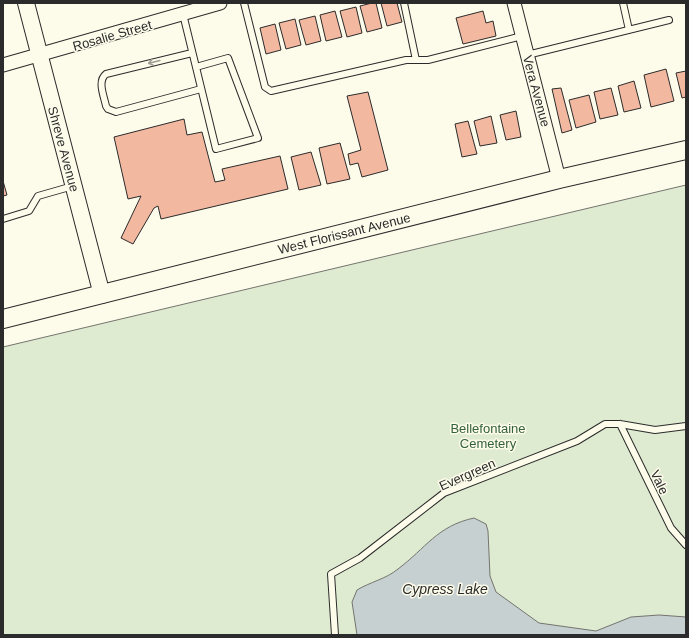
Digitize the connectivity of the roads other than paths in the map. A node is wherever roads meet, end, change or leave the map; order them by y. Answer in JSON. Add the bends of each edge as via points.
{"nodes":[{"id":1,"x":26,"y":3,"type":"edge"},
{"id":2,"x":220,"y":3,"type":"edge"},
{"id":3,"x":244,"y":3,"type":"edge"},
{"id":4,"x":404,"y":3,"type":"edge"},
{"id":5,"x":514,"y":3,"type":"edge"},
{"id":6,"x":623,"y":3,"type":"edge"},
{"id":7,"x":183,"y":14,"type":"junction"},
{"id":8,"x":669,"y":20,"type":"dead end"},
{"id":9,"x":629,"y":30,"type":"junction"},
{"id":10,"x":522,"y":36,"type":"junction"},
{"id":11,"x":192,"y":53,"type":"junction"},
{"id":12,"x":527,"y":55,"type":"junction"},
{"id":13,"x":39,"y":56,"type":"junction"},
{"id":14,"x":416,"y":60,"type":"junction"},
{"id":15,"x":3,"y":65,"type":"edge"},
{"id":16,"x":196,"y":67,"type":"junction"},
{"id":17,"x":201,"y":89,"type":"junction"},
{"id":18,"x":686,"y":150,"type":"edge"},
{"id":19,"x":559,"y":179,"type":"junction"},
{"id":20,"x":73,"y":186,"type":"junction"},
{"id":21,"x":3,"y":219,"type":"edge"},
{"id":22,"x":102,"y":295,"type":"junction"},
{"id":23,"x":3,"y":319,"type":"edge"},
{"id":24,"x":620,"y":424,"type":"junction"},
{"id":25,"x":686,"y":426,"type":"edge"},
{"id":26,"x":686,"y":545,"type":"edge"},
{"id":27,"x":335,"y":635,"type":"edge"}],
"edges":[{"from":1,"to":13,"type":"street","name":"Shreve Avenue"},
{"from":2,"to":7,"type":"street","name":"Rosalie Street"},
{"from":3,"to":14,"type":"lane","via":[[264,87],[271,91],[406,60]]},
{"from":4,"to":14,"type":"lane"},
{"from":5,"to":10,"type":"street","name":"Vera Avenue"},
{"from":6,"to":9,"type":"lane"},
{"from":7,"to":11,"type":"lane"},
{"from":7,"to":13,"type":"street","name":"Rosalie Street"},
{"from":8,"to":9,"type":"lane"},
{"from":9,"to":12,"type":"lane"},
{"from":10,"to":12,"type":"street","name":"Vera Avenue"},
{"from":10,"to":14,"type":"lane","via":[[428,60]]},
{"from":11,"to":16,"type":"lane"},
{"from":11,"to":17,"type":"lane","one_way":true,"via":[[106,74],[101,84],[106,106],[116,112]]},
{"from":12,"to":19,"type":"street","name":"Vera Avenue"},
{"from":13,"to":15,"type":"street","name":"Rosalie Street"},
{"from":13,"to":20,"type":"street","name":"Shreve Avenue"},
{"from":16,"to":17,"type":"lane"},
{"from":16,"to":17,"type":"lane","via":[[228,58],[258,138],[216,149]]},
{"from":18,"to":19,"type":"main road","name":"West Florissant Avenue"},
{"from":19,"to":22,"type":"main road","name":"West Florissant Avenue"},
{"from":20,"to":21,"type":"lane","via":[[38,196],[29,211]]},
{"from":20,"to":22,"type":"street","name":"Shreve Avenue"},
{"from":22,"to":23,"type":"main road","name":"West Florissant Avenue"},
{"from":24,"to":25,"type":"lane","name":"Evergreen","via":[[655,430]]},
{"from":24,"to":26,"type":"lane","name":"Vale","via":[[671,528]]},
{"from":24,"to":27,"type":"lane","name":"Evergreen","via":[[605,424],[577,440],[444,493],[360,558],[331,574]]}]}
